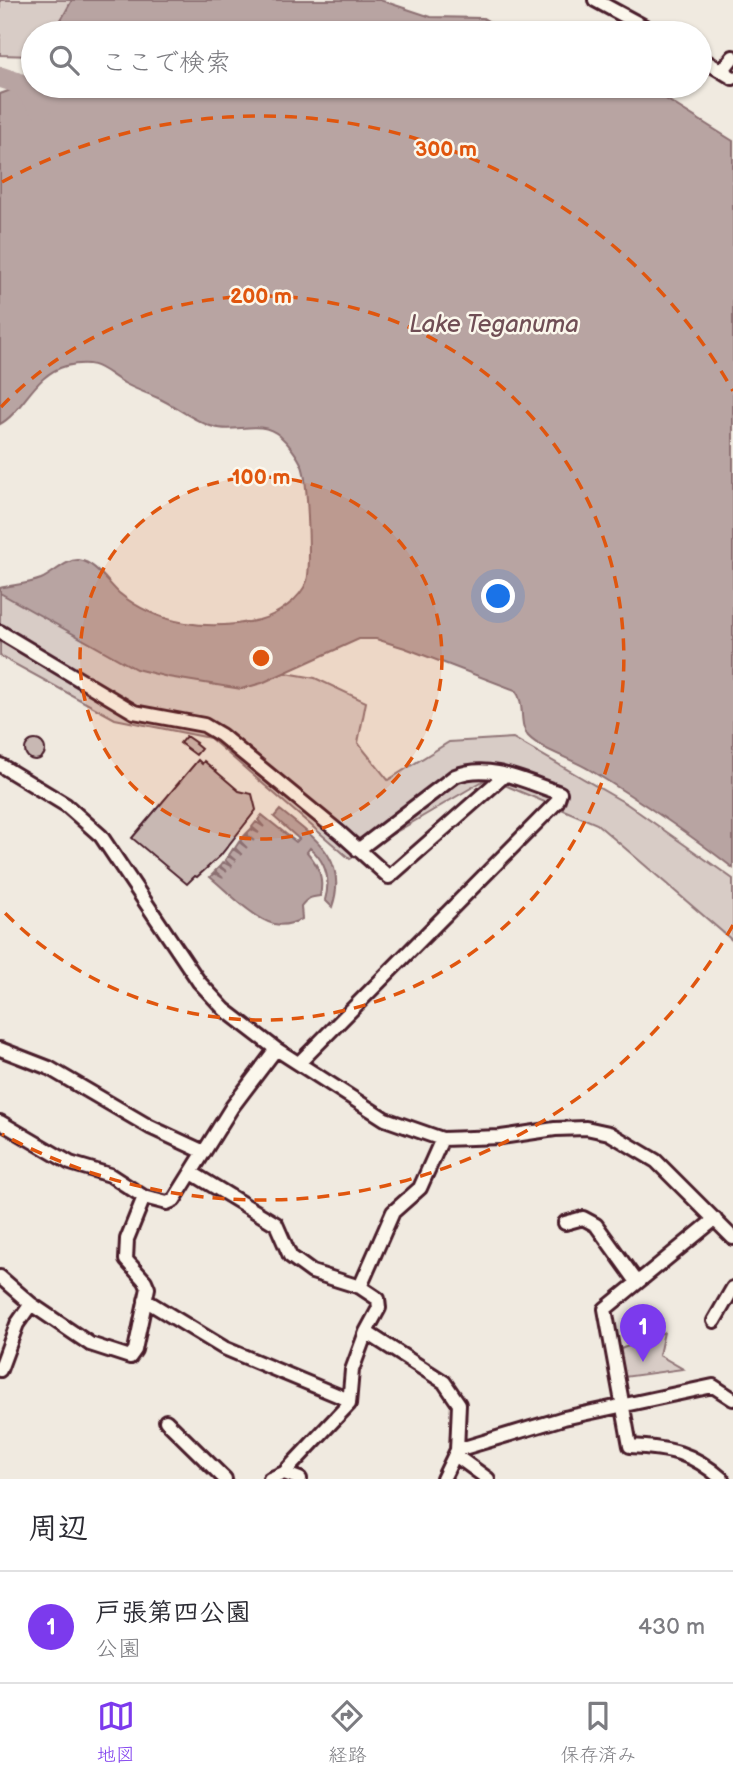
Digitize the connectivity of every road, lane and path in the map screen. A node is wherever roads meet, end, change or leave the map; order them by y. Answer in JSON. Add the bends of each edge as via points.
{"nodes":[{"id":1,"x":595,"y":0,"type":"edge"},
{"id":2,"x":634,"y":21,"type":"edge"},
{"id":3,"x":733,"y":57,"type":"edge"},
{"id":4,"x":727,"y":74,"type":"edge"},
{"id":5,"x":0,"y":632,"type":"edge"},
{"id":6,"x":0,"y":765,"type":"edge"},
{"id":7,"x":505,"y":775,"type":"junction"},
{"id":8,"x":358,"y":850,"type":"junction"},
{"id":9,"x":0,"y":1049,"type":"edge"},
{"id":10,"x":276,"y":1049,"type":"junction"},
{"id":11,"x":299,"y":1063,"type":"junction"},
{"id":12,"x":2,"y":1128,"type":"edge"},
{"id":13,"x":442,"y":1139,"type":"junction"},
{"id":14,"x":204,"y":1152,"type":"junction"},
{"id":15,"x":192,"y":1173,"type":"junction"},
{"id":16,"x":144,"y":1197,"type":"junction"},
{"id":17,"x":715,"y":1219,"type":"junction"},
{"id":18,"x":565,"y":1223,"type":"dead end"},
{"id":19,"x":733,"y":1238,"type":"edge"},
{"id":20,"x":0,"y":1278,"type":"edge"},
{"id":21,"x":637,"y":1282,"type":"junction"},
{"id":22,"x":360,"y":1287,"type":"junction"},
{"id":23,"x":733,"y":1288,"type":"edge"},
{"id":24,"x":145,"y":1300,"type":"junction"},
{"id":25,"x":31,"y":1304,"type":"junction"},
{"id":26,"x":714,"y":1321,"type":"dead end"},
{"id":27,"x":366,"y":1332,"type":"junction"},
{"id":28,"x":0,"y":1370,"type":"edge"},
{"id":29,"x":733,"y":1399,"type":"edge"},
{"id":30,"x":349,"y":1400,"type":"junction"},
{"id":31,"x":622,"y":1406,"type":"junction"},
{"id":32,"x":166,"y":1421,"type":"dead end"},
{"id":33,"x":456,"y":1453,"type":"junction"},
{"id":34,"x":285,"y":1473,"type":"junction"},
{"id":35,"x":225,"y":1479,"type":"edge"},
{"id":36,"x":270,"y":1479,"type":"edge"},
{"id":37,"x":300,"y":1479,"type":"edge"},
{"id":38,"x":443,"y":1479,"type":"edge"},
{"id":39,"x":488,"y":1479,"type":"edge"},
{"id":40,"x":722,"y":1479,"type":"edge"}],
"edges":[{"from":1,"to":2,"type":"street"},
{"from":3,"to":4,"type":"street"},
{"from":5,"to":8,"type":"street","via":[[134,712],[205,725]]},
{"from":6,"to":10,"type":"street","via":[[66,806],[101,836],[199,982],[225,1010]]},
{"from":7,"to":8,"type":"street","via":[[481,769],[455,776]]},
{"from":7,"to":8,"type":"street","via":[[389,877]]},
{"from":7,"to":11,"type":"street","via":[[560,793],[557,802]]},
{"from":9,"to":14,"type":"street","via":[[49,1068],[150,1127]]},
{"from":10,"to":11,"type":"street"},
{"from":10,"to":14,"type":"street"},
{"from":11,"to":13,"type":"street","via":[[386,1119]]},
{"from":12,"to":16,"type":"street","via":[[70,1163],[110,1175]]},
{"from":13,"to":17,"type":"street","via":[[555,1129],[609,1133],[656,1161]]},
{"from":13,"to":22,"type":"street","via":[[420,1188],[393,1212]]},
{"from":14,"to":15,"type":"street"},
{"from":15,"to":16,"type":"street","via":[[174,1200],[167,1203]]},
{"from":15,"to":22,"type":"street","via":[[276,1224],[290,1256],[312,1272]]},
{"from":16,"to":24,"type":"street","via":[[127,1239],[126,1260],[145,1281]]},
{"from":17,"to":19,"type":"street"},
{"from":17,"to":21,"type":"street"},
{"from":18,"to":21,"type":"street","via":[[583,1218],[596,1226]]},
{"from":20,"to":25,"type":"street"},
{"from":21,"to":31,"type":"street","via":[[605,1308]]},
{"from":22,"to":27,"type":"street","via":[[378,1299],[379,1308]]},
{"from":23,"to":26,"type":"street"},
{"from":24,"to":25,"type":"street","via":[[130,1357],[90,1344]]},
{"from":24,"to":30,"type":"street","via":[[224,1348]]},
{"from":25,"to":28,"type":"street","via":[[17,1324]]},
{"from":27,"to":30,"type":"street","via":[[352,1370]]},
{"from":27,"to":33,"type":"street","via":[[443,1382],[459,1404]]},
{"from":29,"to":31,"type":"street","via":[[712,1387]]},
{"from":30,"to":34,"type":"street"},
{"from":31,"to":33,"type":"street","via":[[564,1418]]},
{"from":31,"to":40,"type":"street","via":[[630,1446],[666,1448],[692,1457]]},
{"from":32,"to":35,"type":"street"},
{"from":33,"to":38,"type":"street"},
{"from":33,"to":39,"type":"street"},
{"from":34,"to":36,"type":"street"},
{"from":34,"to":37,"type":"street"}]}
